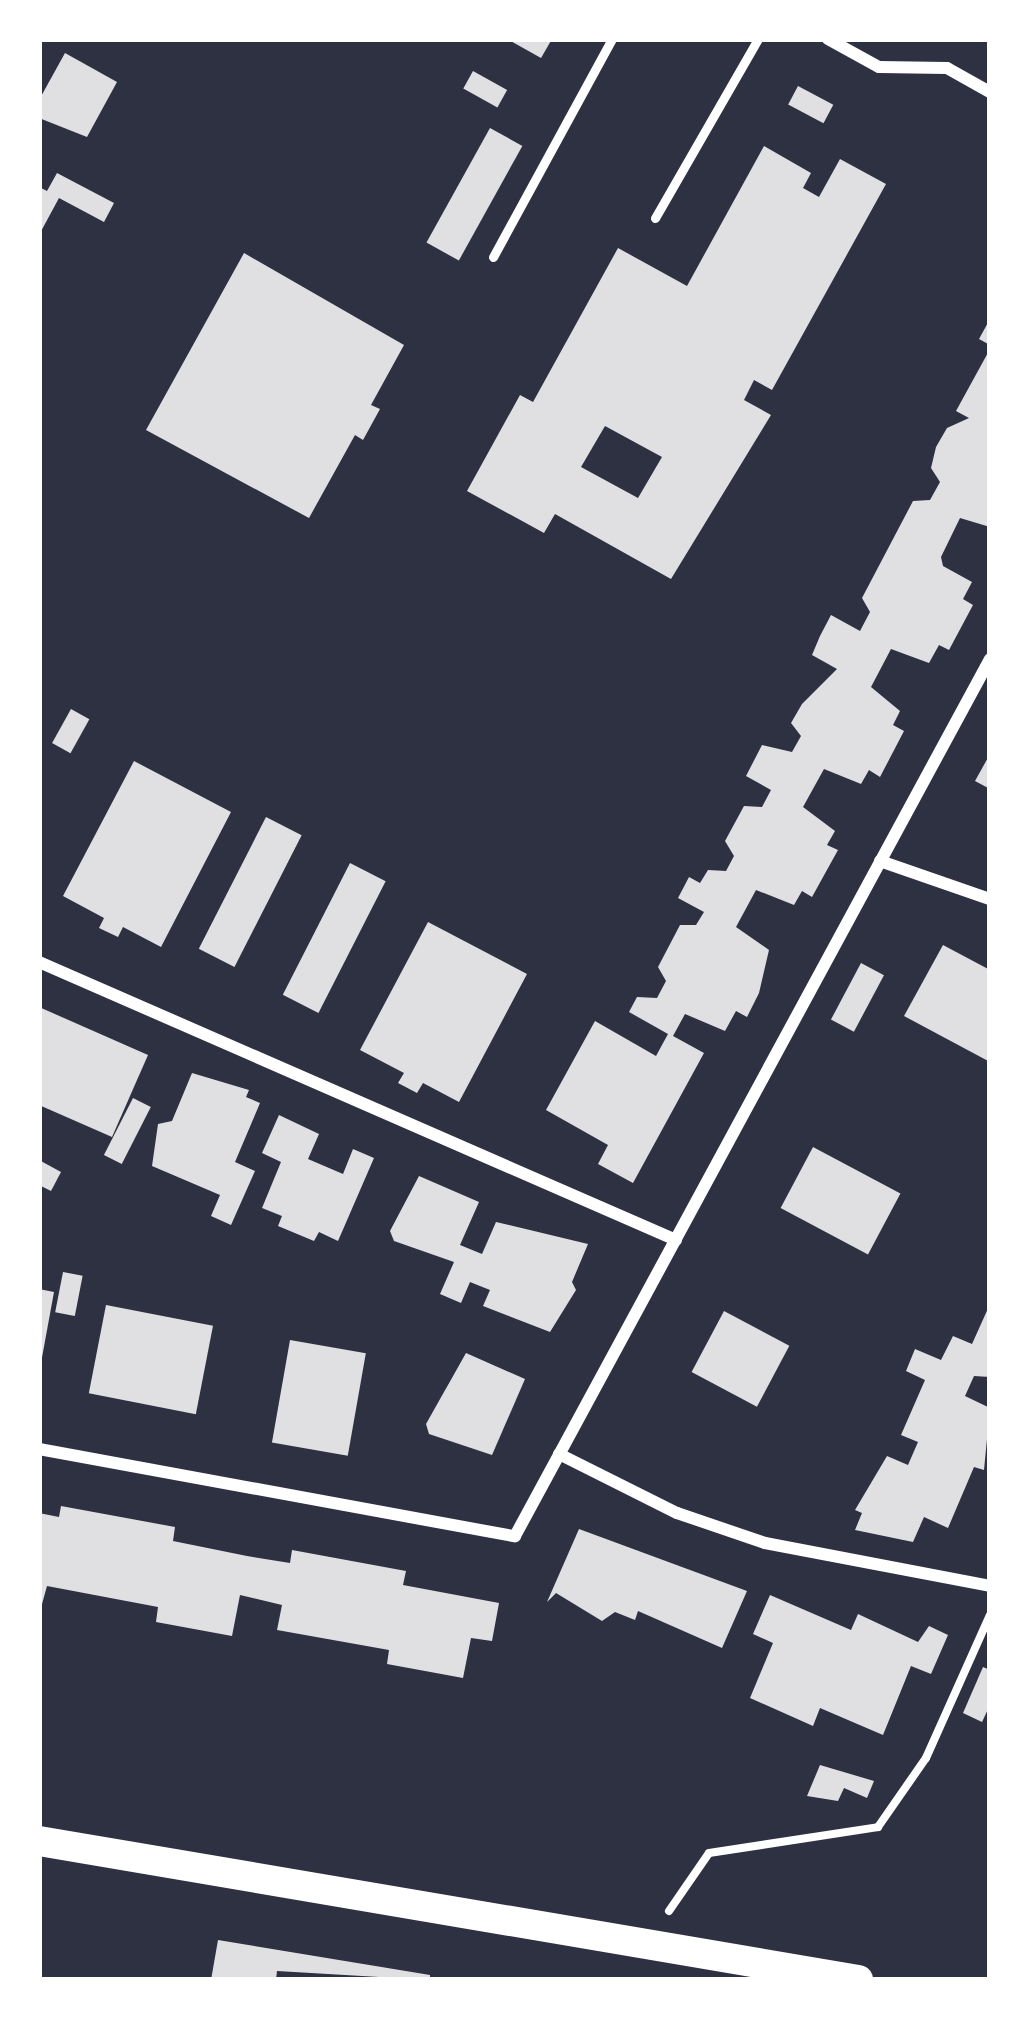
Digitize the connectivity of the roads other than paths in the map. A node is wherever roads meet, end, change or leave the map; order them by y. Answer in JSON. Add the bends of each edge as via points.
{"nodes":[{"id":1,"x":612,"y":39,"type":"edge"},
{"id":2,"x":758,"y":39,"type":"edge"},
{"id":3,"x":828,"y":39,"type":"edge"},
{"id":4,"x":990,"y":92,"type":"edge"},
{"id":5,"x":656,"y":218,"type":"dead end"},
{"id":6,"x":493,"y":257,"type":"dead end"},
{"id":7,"x":990,"y":658,"type":"edge"},
{"id":8,"x":880,"y":861,"type":"junction"},
{"id":9,"x":990,"y":899,"type":"edge"},
{"id":10,"x":39,"y":962,"type":"edge"},
{"id":11,"x":676,"y":1240,"type":"junction"},
{"id":12,"x":39,"y":1449,"type":"edge"},
{"id":13,"x":559,"y":1454,"type":"junction"},
{"id":14,"x":990,"y":1586,"type":"edge"},
{"id":15,"x":39,"y":1840,"type":"edge"},
{"id":16,"x":858,"y":1980,"type":"edge"}],
"edges":[{"from":1,"to":6,"type":"lane"},
{"from":2,"to":5,"type":"lane"},
{"from":3,"to":4,"type":"street","via":[[879,68],[947,68]]},
{"from":7,"to":8,"type":"street"},
{"from":8,"to":9,"type":"street"},
{"from":8,"to":11,"type":"street"},
{"from":10,"to":11,"type":"street"},
{"from":11,"to":13,"type":"street"},
{"from":12,"to":13,"type":"street","via":[[515,1537]]},
{"from":13,"to":14,"type":"street","via":[[677,1513],[765,1544]]},
{"from":15,"to":16,"type":"main road"}]}
